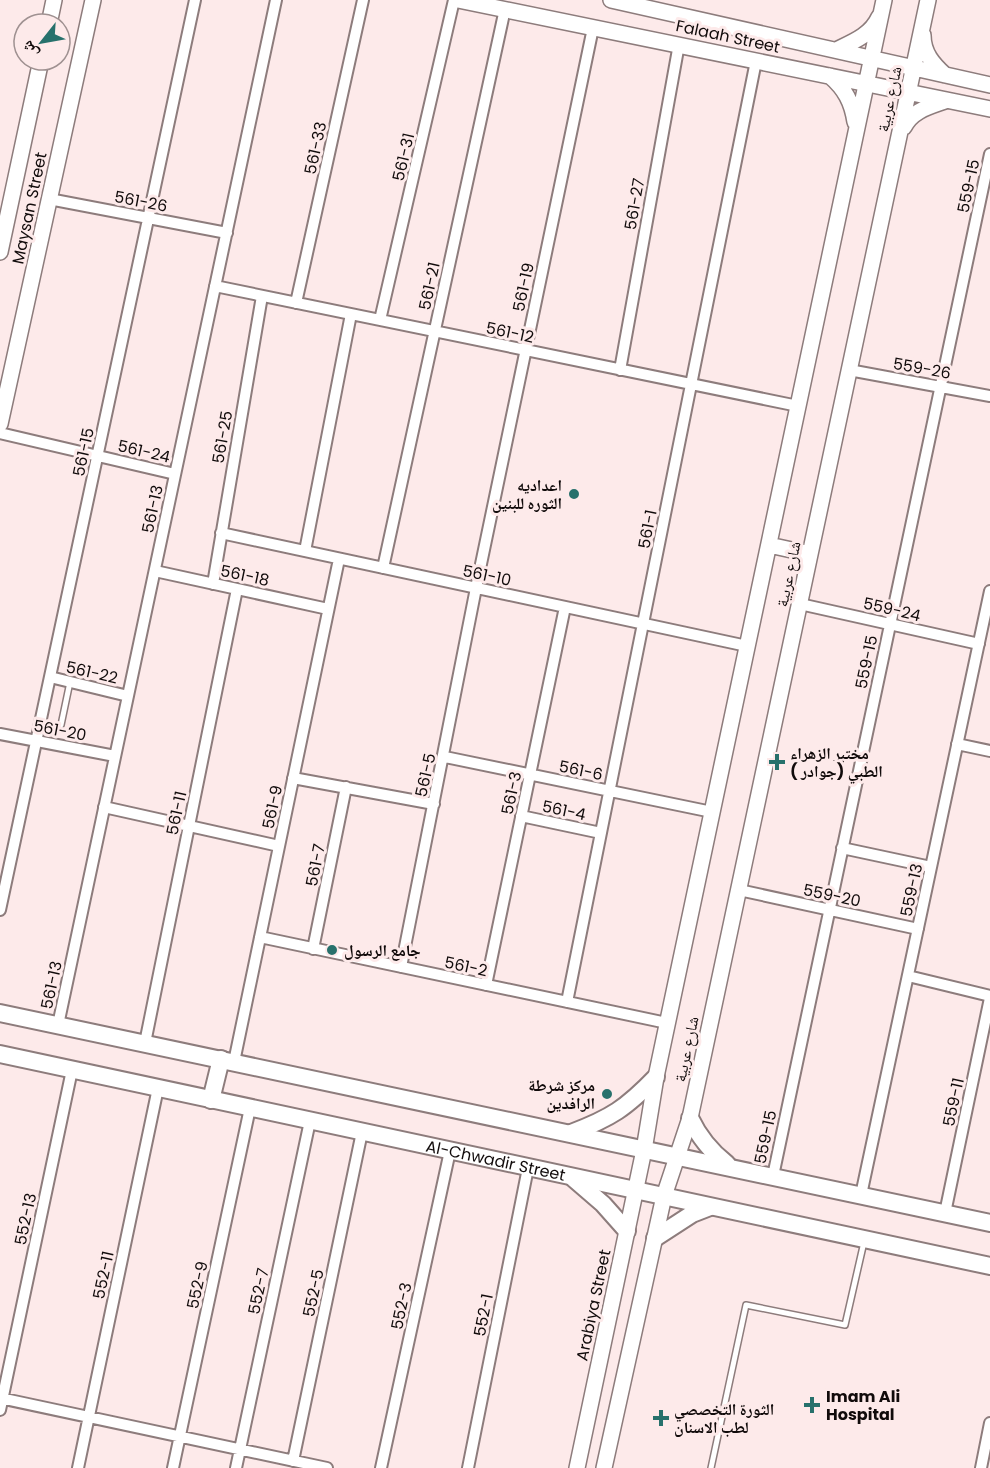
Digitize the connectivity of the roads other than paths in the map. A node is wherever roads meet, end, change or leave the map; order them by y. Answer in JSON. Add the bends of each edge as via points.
{"nodes":[{"id":1,"x":93,"y":0,"type":"edge"},
{"id":2,"x":195,"y":0,"type":"edge"},
{"id":3,"x":276,"y":0,"type":"edge"},
{"id":4,"x":363,"y":0,"type":"edge"},
{"id":5,"x":456,"y":0,"type":"edge"},
{"id":6,"x":611,"y":0,"type":"edge"},
{"id":7,"x":928,"y":0,"type":"edge"},
{"id":8,"x":883,"y":4,"type":"edge"},
{"id":9,"x":505,"y":9,"type":"junction"},
{"id":10,"x":923,"y":27,"type":"junction"},
{"id":11,"x":593,"y":28,"type":"junction"},
{"id":12,"x":678,"y":44,"type":"junction"},
{"id":13,"x":836,"y":50,"type":"junction"},
{"id":14,"x":872,"y":59,"type":"junction"},
{"id":15,"x":756,"y":61,"type":"junction"},
{"id":16,"x":914,"y":68,"type":"junction"},
{"id":17,"x":38,"y":72,"type":"edge"},
{"id":18,"x":945,"y":75,"type":"junction"},
{"id":19,"x":830,"y":76,"type":"junction"},
{"id":20,"x":867,"y":84,"type":"junction"},
{"id":21,"x":990,"y":85,"type":"edge"},
{"id":22,"x":908,"y":94,"type":"junction"},
{"id":23,"x":946,"y":101,"type":"junction"},
{"id":24,"x":990,"y":109,"type":"edge"},
{"id":25,"x":857,"y":129,"type":"junction"},
{"id":26,"x":900,"y":135,"type":"junction"},
{"id":27,"x":990,"y":154,"type":"edge"},
{"id":28,"x":49,"y":199,"type":"junction"},
{"id":29,"x":148,"y":218,"type":"junction"},
{"id":30,"x":227,"y":233,"type":"junction"},
{"id":31,"x":0,"y":252,"type":"edge"},
{"id":32,"x":215,"y":286,"type":"junction"},
{"id":33,"x":262,"y":296,"type":"junction"},
{"id":34,"x":296,"y":303,"type":"junction"},
{"id":35,"x":351,"y":314,"type":"junction"},
{"id":36,"x":380,"y":320,"type":"junction"},
{"id":37,"x":435,"y":332,"type":"junction"},
{"id":38,"x":524,"y":350,"type":"junction"},
{"id":39,"x":620,"y":370,"type":"junction"},
{"id":40,"x":849,"y":370,"type":"junction"},
{"id":41,"x":691,"y":384,"type":"junction"},
{"id":42,"x":940,"y":386,"type":"junction"},
{"id":43,"x":990,"y":396,"type":"edge"},
{"id":44,"x":798,"y":406,"type":"junction"},
{"id":45,"x":0,"y":424,"type":"edge"},
{"id":46,"x":98,"y":456,"type":"junction"},
{"id":47,"x":175,"y":474,"type":"junction"},
{"id":48,"x":221,"y":533,"type":"junction"},
{"id":49,"x":769,"y":545,"type":"junction"},
{"id":50,"x":305,"y":551,"type":"junction"},
{"id":51,"x":810,"y":554,"type":"junction"},
{"id":52,"x":339,"y":559,"type":"junction"},
{"id":53,"x":383,"y":568,"type":"junction"},
{"id":54,"x":154,"y":571,"type":"junction"},
{"id":55,"x":213,"y":584,"type":"junction"},
{"id":56,"x":476,"y":588,"type":"junction"},
{"id":57,"x":237,"y":589,"type":"junction"},
{"id":58,"x":990,"y":591,"type":"edge"},
{"id":59,"x":800,"y":604,"type":"junction"},
{"id":60,"x":565,"y":607,"type":"junction"},
{"id":61,"x":328,"y":609,"type":"junction"},
{"id":62,"x":643,"y":624,"type":"junction"},
{"id":63,"x":890,"y":624,"type":"junction"},
{"id":64,"x":979,"y":644,"type":"junction"},
{"id":65,"x":747,"y":646,"type":"junction"},
{"id":66,"x":50,"y":677,"type":"junction"},
{"id":67,"x":70,"y":682,"type":"junction"},
{"id":68,"x":128,"y":696,"type":"junction"},
{"id":69,"x":40,"y":722,"type":"junction"},
{"id":70,"x":0,"y":734,"type":"edge"},
{"id":71,"x":36,"y":740,"type":"junction"},
{"id":72,"x":957,"y":744,"type":"junction"},
{"id":73,"x":990,"y":752,"type":"edge"},
{"id":74,"x":115,"y":756,"type":"junction"},
{"id":75,"x":445,"y":757,"type":"junction"},
{"id":76,"x":530,"y":774,"type":"junction"},
{"id":77,"x":293,"y":778,"type":"junction"},
{"id":78,"x":346,"y":787,"type":"junction"},
{"id":79,"x":609,"y":791,"type":"junction"},
{"id":80,"x":434,"y":804,"type":"junction"},
{"id":81,"x":104,"y":807,"type":"junction"},
{"id":82,"x":712,"y":812,"type":"junction"},
{"id":83,"x":521,"y":816,"type":"junction"},
{"id":84,"x":188,"y":828,"type":"junction"},
{"id":85,"x":601,"y":833,"type":"junction"},
{"id":86,"x":279,"y":846,"type":"junction"},
{"id":87,"x":842,"y":848,"type":"junction"},
{"id":88,"x":931,"y":867,"type":"junction"},
{"id":89,"x":739,"y":890,"type":"junction"},
{"id":90,"x":0,"y":910,"type":"edge"},
{"id":91,"x":829,"y":910,"type":"junction"},
{"id":92,"x":918,"y":929,"type":"junction"},
{"id":93,"x":260,"y":937,"type":"junction"},
{"id":94,"x":313,"y":949,"type":"junction"},
{"id":95,"x":401,"y":967,"type":"junction"},
{"id":96,"x":908,"y":976,"type":"junction"},
{"id":97,"x":486,"y":985,"type":"junction"},
{"id":98,"x":990,"y":997,"type":"edge"},
{"id":99,"x":567,"y":1002,"type":"junction"},
{"id":100,"x":0,"y":1012,"type":"edge"},
{"id":101,"x":667,"y":1023,"type":"junction"},
{"id":102,"x":58,"y":1025,"type":"junction"},
{"id":103,"x":145,"y":1043,"type":"junction"},
{"id":104,"x":0,"y":1054,"type":"edge"},
{"id":105,"x":228,"y":1061,"type":"junction"},
{"id":106,"x":72,"y":1070,"type":"junction"},
{"id":107,"x":656,"y":1077,"type":"junction"},
{"id":108,"x":158,"y":1088,"type":"junction"},
{"id":109,"x":211,"y":1100,"type":"junction"},
{"id":110,"x":250,"y":1108,"type":"junction"},
{"id":111,"x":690,"y":1118,"type":"junction"},
{"id":112,"x":310,"y":1121,"type":"junction"},
{"id":113,"x":362,"y":1132,"type":"junction"},
{"id":114,"x":572,"y":1133,"type":"junction"},
{"id":115,"x":644,"y":1150,"type":"junction"},
{"id":116,"x":450,"y":1151,"type":"junction"},
{"id":117,"x":677,"y":1154,"type":"junction"},
{"id":118,"x":730,"y":1167,"type":"junction"},
{"id":119,"x":528,"y":1168,"type":"junction"},
{"id":120,"x":772,"y":1176,"type":"junction"},
{"id":121,"x":571,"y":1177,"type":"junction"},
{"id":122,"x":635,"y":1192,"type":"junction"},
{"id":123,"x":861,"y":1195,"type":"junction"},
{"id":124,"x":664,"y":1196,"type":"junction"},
{"id":125,"x":710,"y":1207,"type":"junction"},
{"id":126,"x":945,"y":1213,"type":"junction"},
{"id":127,"x":990,"y":1223,"type":"edge"},
{"id":128,"x":627,"y":1231,"type":"junction"},
{"id":129,"x":655,"y":1238,"type":"junction"},
{"id":130,"x":864,"y":1239,"type":"junction"},
{"id":131,"x":990,"y":1266,"type":"edge"},
{"id":132,"x":1,"y":1398,"type":"edge"},
{"id":133,"x":0,"y":1410,"type":"edge"},
{"id":134,"x":88,"y":1418,"type":"junction"},
{"id":135,"x":990,"y":1423,"type":"edge"},
{"id":136,"x":180,"y":1436,"type":"junction"},
{"id":137,"x":240,"y":1449,"type":"junction"},
{"id":138,"x":293,"y":1461,"type":"junction"},
{"id":139,"x":321,"y":1467,"type":"edge"},
{"id":140,"x":78,"y":1468,"type":"edge"},
{"id":141,"x":173,"y":1468,"type":"edge"},
{"id":142,"x":236,"y":1468,"type":"edge"},
{"id":143,"x":381,"y":1468,"type":"edge"},
{"id":144,"x":468,"y":1468,"type":"edge"},
{"id":145,"x":577,"y":1468,"type":"edge"},
{"id":146,"x":604,"y":1468,"type":"edge"},
{"id":147,"x":711,"y":1468,"type":"edge"},
{"id":148,"x":981,"y":1468,"type":"edge"}],
"edges":[{"from":1,"to":28,"type":"main road","name":"Maysan Street"},
{"from":2,"to":29,"type":"street","name":"561-15"},
{"from":3,"to":30,"type":"street","name":"561-13"},
{"from":4,"to":34,"type":"street","name":"561-33"},
{"from":5,"to":9,"type":"main road","name":"Falaah Street"},
{"from":5,"to":36,"type":"street","name":"561-31"},
{"from":6,"to":13,"type":"main road","name":"Falaah Street"},
{"from":7,"to":10,"type":"main road","name":"شارع عربية"},
{"from":8,"to":13,"type":"main road","via":[[874,27]]},
{"from":8,"to":14,"type":"main road","name":"شارع عربية"},
{"from":9,"to":11,"type":"main road","name":"Falaah Street"},
{"from":9,"to":37,"type":"street","name":"561-21"},
{"from":10,"to":16,"type":"main road","name":"شارع عربية"},
{"from":10,"to":18,"type":"main road","via":[[923,44],[931,62]]},
{"from":11,"to":12,"type":"main road","name":"Falaah Street"},
{"from":11,"to":38,"type":"street","name":"561-19"},
{"from":12,"to":15,"type":"main road","name":"Falaah Street"},
{"from":12,"to":39,"type":"street","name":"561-27"},
{"from":13,"to":14,"type":"main road","name":"Falaah Street"},
{"from":14,"to":16,"type":"main road","name":"Falaah Street"},
{"from":14,"to":20,"type":"main road","name":"شارع عربية"},
{"from":15,"to":19,"type":"main road","name":"Falaah Street"},
{"from":15,"to":41,"type":"street","name":"561-1"},
{"from":16,"to":18,"type":"main road","name":"Falaah Street"},
{"from":16,"to":22,"type":"main road","name":"شارع عربية"},
{"from":17,"to":31,"type":"main road","name":"Maysan Street"},
{"from":18,"to":21,"type":"main road","name":"Falaah Street"},
{"from":19,"to":20,"type":"main road","name":"Falaah Street"},
{"from":19,"to":25,"type":"main road","via":[[852,103]]},
{"from":20,"to":22,"type":"main road","name":"Falaah Street"},
{"from":20,"to":25,"type":"main road","name":"شارع عربية"},
{"from":22,"to":23,"type":"main road","name":"Falaah Street"},
{"from":22,"to":26,"type":"main road","name":"شارع عربية"},
{"from":23,"to":24,"type":"main road","name":"Falaah Street"},
{"from":23,"to":26,"type":"main road","via":[[909,117]]},
{"from":25,"to":44,"type":"main road","name":"شارع عربية"},
{"from":26,"to":40,"type":"main road","name":"شارع عربية"},
{"from":27,"to":42,"type":"street","name":"559-15"},
{"from":28,"to":29,"type":"street","name":"561-26"},
{"from":28,"to":45,"type":"main road","name":"Maysan Street"},
{"from":29,"to":30,"type":"street","name":"561-26"},
{"from":29,"to":46,"type":"street","name":"561-15"},
{"from":30,"to":32,"type":"street","name":"561-13"},
{"from":32,"to":33,"type":"street","name":"561-12"},
{"from":32,"to":47,"type":"street","name":"561-13"},
{"from":33,"to":34,"type":"street","name":"561-12"},
{"from":33,"to":48,"type":"street","name":"561-25"},
{"from":34,"to":35,"type":"street","name":"561-12"},
{"from":35,"to":36,"type":"street","name":"561-12"},
{"from":35,"to":50,"type":"street"},
{"from":36,"to":37,"type":"street","name":"561-12"},
{"from":37,"to":38,"type":"street","name":"561-12"},
{"from":37,"to":53,"type":"street","name":"561-21"},
{"from":38,"to":39,"type":"street","name":"561-12"},
{"from":38,"to":56,"type":"street","name":"561-19"},
{"from":39,"to":41,"type":"street","name":"561-12"},
{"from":40,"to":42,"type":"street","name":"559-26"},
{"from":40,"to":51,"type":"main road","name":"شارع عربية"},
{"from":41,"to":44,"type":"street","name":"561-12"},
{"from":41,"to":62,"type":"street","name":"561-1"},
{"from":42,"to":43,"type":"street","name":"559-26"},
{"from":42,"to":63,"type":"street","name":"559-15"},
{"from":44,"to":49,"type":"main road","name":"شارع عربية"},
{"from":45,"to":46,"type":"street","name":"561-24"},
{"from":46,"to":47,"type":"street","name":"561-24"},
{"from":46,"to":66,"type":"street","name":"561-15"},
{"from":47,"to":54,"type":"street","name":"561-13"},
{"from":48,"to":50,"type":"street","name":"561-10"},
{"from":48,"to":55,"type":"street","name":"561-25"},
{"from":49,"to":51,"type":"main road"},
{"from":49,"to":65,"type":"main road","name":"شارع عربية"},
{"from":50,"to":52,"type":"street","name":"561-10"},
{"from":51,"to":59,"type":"main road","name":"شارع عربية"},
{"from":52,"to":53,"type":"street","name":"561-10"},
{"from":52,"to":61,"type":"street","name":"561-9"},
{"from":53,"to":56,"type":"street","name":"561-10"},
{"from":54,"to":55,"type":"street","name":"561-18"},
{"from":54,"to":68,"type":"street","name":"561-13"},
{"from":55,"to":57,"type":"street","name":"561-18"},
{"from":56,"to":60,"type":"street","name":"561-10"},
{"from":56,"to":75,"type":"street","name":"561-5"},
{"from":57,"to":61,"type":"street","name":"561-18"},
{"from":57,"to":84,"type":"street","name":"561-11"},
{"from":58,"to":64,"type":"street","name":"559-13"},
{"from":59,"to":63,"type":"street","name":"559-24"},
{"from":59,"to":89,"type":"main road","name":"شارع عربية"},
{"from":60,"to":62,"type":"street","name":"561-10"},
{"from":60,"to":76,"type":"street","name":"561-3"},
{"from":61,"to":77,"type":"street","name":"561-9"},
{"from":62,"to":65,"type":"street","name":"561-10"},
{"from":62,"to":79,"type":"street","name":"561-1"},
{"from":63,"to":64,"type":"street","name":"559-24"},
{"from":63,"to":87,"type":"street","name":"559-15"},
{"from":64,"to":72,"type":"street","name":"559-13"},
{"from":65,"to":82,"type":"main road","name":"شارع عربية"},
{"from":66,"to":67,"type":"street","name":"561-22"},
{"from":66,"to":69,"type":"street","name":"561-15"},
{"from":67,"to":68,"type":"street","name":"561-22"},
{"from":67,"to":69,"type":"lane","via":[[61,725],[57,728]]},
{"from":68,"to":74,"type":"street","name":"561-13"},
{"from":69,"to":71,"type":"street","name":"561-15"},
{"from":70,"to":71,"type":"street","name":"561-20"},
{"from":71,"to":74,"type":"street","name":"561-20"},
{"from":71,"to":90,"type":"street","name":"561-15"},
{"from":72,"to":73,"type":"street"},
{"from":72,"to":88,"type":"street","name":"559-13"},
{"from":74,"to":81,"type":"street","name":"561-13"},
{"from":75,"to":76,"type":"street","name":"561-6"},
{"from":75,"to":80,"type":"street","name":"561-5"},
{"from":76,"to":79,"type":"street","name":"561-6"},
{"from":76,"to":83,"type":"street","name":"561-3"},
{"from":77,"to":78,"type":"street"},
{"from":77,"to":86,"type":"street","name":"561-9"},
{"from":78,"to":80,"type":"street"},
{"from":78,"to":94,"type":"street","name":"561-7"},
{"from":79,"to":82,"type":"street","name":"561-6"},
{"from":79,"to":85,"type":"street","name":"561-1"},
{"from":80,"to":95,"type":"street","name":"561-5"},
{"from":81,"to":84,"type":"street"},
{"from":81,"to":102,"type":"street","name":"561-13"},
{"from":82,"to":101,"type":"main road","name":"شارع عربية"},
{"from":83,"to":85,"type":"street","name":"561-4"},
{"from":83,"to":97,"type":"street","name":"561-3"},
{"from":84,"to":86,"type":"street"},
{"from":84,"to":103,"type":"street","name":"561-11"},
{"from":85,"to":99,"type":"street","name":"561-1"},
{"from":86,"to":93,"type":"street","name":"561-9"},
{"from":87,"to":88,"type":"street"},
{"from":87,"to":91,"type":"street","name":"559-15"},
{"from":88,"to":92,"type":"street","name":"559-13"},
{"from":89,"to":91,"type":"street","name":"559-20"},
{"from":89,"to":111,"type":"main road","name":"شارع عربية"},
{"from":91,"to":92,"type":"street","name":"559-20"},
{"from":91,"to":120,"type":"street","name":"559-15"},
{"from":92,"to":96,"type":"street","name":"559-13"},
{"from":93,"to":94,"type":"street","name":"561-2"},
{"from":93,"to":105,"type":"street","name":"561-9"},
{"from":94,"to":95,"type":"street","name":"561-2"},
{"from":95,"to":97,"type":"street","name":"561-2"},
{"from":96,"to":98,"type":"street"},
{"from":96,"to":123,"type":"street","name":"559-13"},
{"from":97,"to":99,"type":"street","name":"561-2"},
{"from":98,"to":126,"type":"street","name":"559-11"},
{"from":99,"to":101,"type":"street","name":"561-2"},
{"from":100,"to":102,"type":"main road"},
{"from":101,"to":107,"type":"main road","name":"شارع عربية"},
{"from":102,"to":103,"type":"main road"},
{"from":103,"to":105,"type":"main road"},
{"from":104,"to":106,"type":"main road","name":"Al-Chwadir Street"},
{"from":105,"to":109,"type":"main road"},
{"from":105,"to":114,"type":"main road"},
{"from":106,"to":108,"type":"main road","name":"Al-Chwadir Street"},
{"from":106,"to":132,"type":"street","name":"552-13"},
{"from":107,"to":114,"type":"main road","via":[[607,1120]]},
{"from":107,"to":115,"type":"main road","name":"شارع عربية"},
{"from":108,"to":109,"type":"main road","name":"Al-Chwadir Street"},
{"from":108,"to":134,"type":"street","name":"552-11"},
{"from":109,"to":110,"type":"main road","name":"Al-Chwadir Street"},
{"from":110,"to":112,"type":"main road","name":"Al-Chwadir Street"},
{"from":110,"to":136,"type":"street","name":"552-9"},
{"from":111,"to":117,"type":"main road","name":"شارع عربية"},
{"from":111,"to":118,"type":"main road","via":[[698,1135]]},
{"from":112,"to":113,"type":"main road","name":"Al-Chwadir Street"},
{"from":112,"to":137,"type":"street","name":"552-7"},
{"from":113,"to":116,"type":"main road","name":"Al-Chwadir Street"},
{"from":113,"to":138,"type":"street","name":"552-5"},
{"from":114,"to":115,"type":"main road"},
{"from":115,"to":117,"type":"main road"},
{"from":115,"to":122,"type":"main road","name":"Arabiya Street"},
{"from":116,"to":119,"type":"main road","name":"Al-Chwadir Street"},
{"from":116,"to":143,"type":"street","name":"552-3"},
{"from":117,"to":118,"type":"main road"},
{"from":117,"to":124,"type":"main road"},
{"from":118,"to":120,"type":"main road"},
{"from":119,"to":121,"type":"main road","name":"Al-Chwadir Street"},
{"from":119,"to":144,"type":"street","name":"552-1"},
{"from":120,"to":123,"type":"main road"},
{"from":121,"to":122,"type":"main road","name":"Al-Chwadir Street"},
{"from":121,"to":128,"type":"main road"},
{"from":122,"to":124,"type":"main road","name":"Al-Chwadir Street"},
{"from":122,"to":128,"type":"main road","name":"Arabiya Street"},
{"from":123,"to":126,"type":"main road"},
{"from":124,"to":125,"type":"main road","name":"Al-Chwadir Street"},
{"from":124,"to":129,"type":"main road"},
{"from":125,"to":129,"type":"main road"},
{"from":125,"to":130,"type":"main road","name":"Al-Chwadir Street"},
{"from":126,"to":127,"type":"main road"},
{"from":128,"to":145,"type":"main road","name":"Arabiya Street"},
{"from":129,"to":146,"type":"main road"},
{"from":130,"to":131,"type":"main road","name":"Al-Chwadir Street"},
{"from":130,"to":147,"type":"lane","via":[[845,1325],[746,1305]]},
{"from":132,"to":133,"type":"street","name":"552-13"},
{"from":132,"to":134,"type":"street"},
{"from":134,"to":136,"type":"street"},
{"from":134,"to":140,"type":"street","name":"552-11"},
{"from":135,"to":148,"type":"street"},
{"from":136,"to":137,"type":"street"},
{"from":136,"to":141,"type":"street","name":"552-9"},
{"from":137,"to":138,"type":"street"},
{"from":137,"to":142,"type":"street","name":"552-7"},
{"from":138,"to":139,"type":"street"}]}
